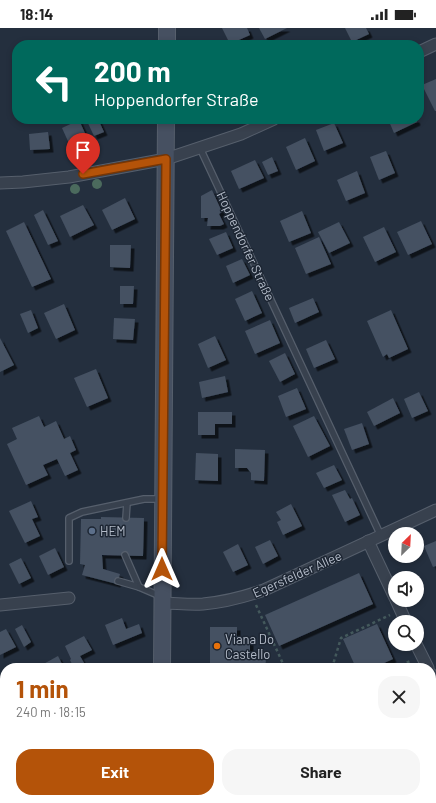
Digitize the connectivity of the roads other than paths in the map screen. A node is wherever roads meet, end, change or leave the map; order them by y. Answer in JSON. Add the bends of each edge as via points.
{"nodes":[{"id":1,"x":167,"y":28,"type":"edge"},
{"id":2,"x":167,"y":40,"type":"edge"},
{"id":3,"x":436,"y":44,"type":"edge"},
{"id":4,"x":424,"y":50,"type":"edge"},
{"id":5,"x":166,"y":124,"type":"edge"},
{"id":6,"x":263,"y":124,"type":"edge"},
{"id":7,"x":200,"y":148,"type":"junction"},
{"id":8,"x":166,"y":159,"type":"junction"},
{"id":9,"x":0,"y":183,"type":"edge"},
{"id":10,"x":162,"y":499,"type":"junction"},
{"id":11,"x":127,"y":503,"type":"junction"},
{"id":12,"x":436,"y":510,"type":"edge"},
{"id":13,"x":126,"y":518,"type":"dead end"},
{"id":14,"x":381,"y":536,"type":"junction"},
{"id":15,"x":368,"y":542,"type":"junction"},
{"id":16,"x":125,"y":555,"type":"dead end"},
{"id":17,"x":69,"y":560,"type":"dead end"},
{"id":18,"x":118,"y":581,"type":"dead end"},
{"id":19,"x":388,"y":584,"type":"edge"},
{"id":20,"x":139,"y":587,"type":"junction"},
{"id":21,"x":70,"y":598,"type":"dead end"},
{"id":22,"x":162,"y":600,"type":"junction"},
{"id":23,"x":0,"y":605,"type":"edge"},
{"id":24,"x":420,"y":651,"type":"edge"},
{"id":25,"x":162,"y":663,"type":"edge"},
{"id":26,"x":426,"y":663,"type":"edge"}],
"edges":[{"from":1,"to":2,"type":"main road"},
{"from":3,"to":4,"type":"street"},
{"from":5,"to":8,"type":"main road"},
{"from":6,"to":7,"type":"street"},
{"from":7,"to":8,"type":"street"},
{"from":7,"to":14,"type":"lane","name":"Hoppendorfer Straße"},
{"from":8,"to":9,"type":"street","via":[[68,177]]},
{"from":8,"to":10,"type":"main road"},
{"from":10,"to":11,"type":"lane","via":[[144,499]]},
{"from":10,"to":22,"type":"main road"},
{"from":11,"to":13,"type":"lane"},
{"from":11,"to":17,"type":"lane","via":[[82,512],[69,518]]},
{"from":12,"to":14,"type":"street","name":"Egersfelder Allee"},
{"from":14,"to":15,"type":"street","name":"Egersfelder Allee"},
{"from":15,"to":19,"type":"street"},
{"from":15,"to":22,"type":"street","name":"Egersfelder Allee","via":[[252,595],[201,604]]},
{"from":16,"to":20,"type":"lane"},
{"from":18,"to":20,"type":"lane"},
{"from":20,"to":22,"type":"lane"},
{"from":21,"to":23,"type":"street"},
{"from":22,"to":25,"type":"main road"},
{"from":24,"to":26,"type":"street"}]}
